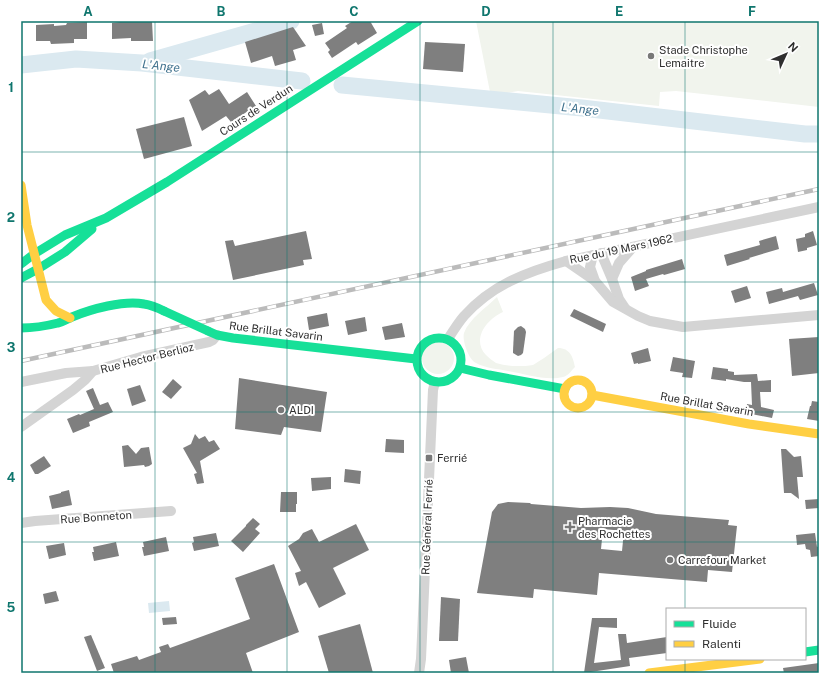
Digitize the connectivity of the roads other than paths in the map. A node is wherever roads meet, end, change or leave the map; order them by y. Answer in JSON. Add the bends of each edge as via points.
{"nodes":[{"id":1,"x":418,"y":21,"type":"edge"},
{"id":2,"x":21,"y":185,"type":"edge"},
{"id":3,"x":819,"y":207,"type":"edge"},
{"id":4,"x":106,"y":218,"type":"junction"},
{"id":5,"x":21,"y":238,"type":"edge"},
{"id":6,"x":31,"y":241,"type":"junction"},
{"id":7,"x":55,"y":241,"type":"junction"},
{"id":8,"x":633,"y":247,"type":"junction"},
{"id":9,"x":34,"y":254,"type":"junction"},
{"id":10,"x":597,"y":254,"type":"junction"},
{"id":11,"x":566,"y":261,"type":"junction"},
{"id":12,"x":21,"y":264,"type":"edge"},
{"id":13,"x":38,"y":269,"type":"junction"},
{"id":14,"x":21,"y":278,"type":"edge"},
{"id":15,"x":612,"y":279,"type":"junction"},
{"id":16,"x":594,"y":281,"type":"junction"},
{"id":17,"x":626,"y":309,"type":"junction"},
{"id":18,"x":819,"y":315,"type":"edge"},
{"id":19,"x":70,"y":318,"type":"junction"},
{"id":20,"x":21,"y":328,"type":"edge"},
{"id":21,"x":213,"y":333,"type":"junction"},
{"id":22,"x":448,"y":339,"type":"junction"},
{"id":23,"x":416,"y":359,"type":"junction"},
{"id":24,"x":460,"y":368,"type":"junction"},
{"id":25,"x":93,"y":371,"type":"junction"},
{"id":26,"x":21,"y":382,"type":"edge"},
{"id":27,"x":435,"y":382,"type":"junction"},
{"id":28,"x":565,"y":389,"type":"junction"},
{"id":29,"x":592,"y":395,"type":"junction"},
{"id":30,"x":21,"y":427,"type":"edge"},
{"id":31,"x":819,"y":434,"type":"edge"},
{"id":32,"x":171,"y":511,"type":"dead end"},
{"id":33,"x":21,"y":523,"type":"edge"},
{"id":34,"x":819,"y":650,"type":"edge"},
{"id":35,"x":806,"y":652,"type":"edge"},
{"id":36,"x":752,"y":660,"type":"edge"},
{"id":37,"x":419,"y":673,"type":"edge"},
{"id":38,"x":649,"y":673,"type":"edge"}],
"edges":[{"from":1,"to":4,"type":"main road","name":"Cours de Verdun","via":[[167,182]]},
{"from":2,"to":6,"type":"main road"},
{"from":3,"to":8,"type":"street","name":"Rue du 19 Mars 1962"},
{"from":4,"to":7,"type":"main road","name":"Cours de Verdun"},
{"from":4,"to":13,"type":"main road","name":"Cours de Verdun","via":[[65,252]]},
{"from":5,"to":6,"type":"main road"},
{"from":6,"to":7,"type":"main road"},
{"from":6,"to":9,"type":"main road"},
{"from":7,"to":9,"type":"main road","name":"Cours de Verdun"},
{"from":8,"to":10,"type":"street","name":"Rue du 19 Mars 1962"},
{"from":8,"to":15,"type":"street","via":[[619,263]]},
{"from":9,"to":12,"type":"main road","name":"Cours de Verdun"},
{"from":9,"to":13,"type":"main road"},
{"from":10,"to":11,"type":"street","name":"Rue du 19 Mars 1962"},
{"from":10,"to":15,"type":"street"},
{"from":10,"to":16,"type":"street","via":[[590,267]]},
{"from":11,"to":16,"type":"street"},
{"from":11,"to":22,"type":"street","name":"Rue du 19 Mars 1962","via":[[523,274],[489,294],[463,317]]},
{"from":13,"to":14,"type":"main road","name":"Cours de Verdun"},
{"from":13,"to":19,"type":"main road","via":[[46,300],[59,314]]},
{"from":15,"to":17,"type":"street","via":[[619,299]]},
{"from":16,"to":17,"type":"street","via":[[613,302]]},
{"from":17,"to":18,"type":"street","via":[[650,321],[683,327]]},
{"from":19,"to":20,"type":"main road","name":"Rue Brillat Savarin","via":[[61,322]]},
{"from":19,"to":21,"type":"main road","name":"Rue Brillat Savarin","bridge":true,"via":[[127,302],[138,303],[154,306]]},
{"from":21,"to":23,"type":"main road","name":"Rue Brillat Savarin","via":[[233,338]]},
{"from":21,"to":25,"type":"street","name":"Rue Hector Berlioz","via":[[213,340],[209,342]]},
{"from":22,"to":23,"type":"main road","via":[[435,337],[424,342]]},
{"from":22,"to":24,"type":"main road","via":[[459,349]]},
{"from":23,"to":27,"type":"main road","via":[[420,372],[425,378]]},
{"from":24,"to":27,"type":"main road","via":[[450,380]]},
{"from":24,"to":28,"type":"main road"},
{"from":25,"to":26,"type":"street","via":[[66,373]]},
{"from":25,"to":30,"type":"street","name":"Rue Hector Berlioz","via":[[73,390]]},
{"from":27,"to":37,"type":"street","name":"Rue Général Ferrié"},
{"from":28,"to":29,"type":"main road","via":[[573,381],[581,380],[588,384]]},
{"from":28,"to":29,"type":"main road","via":[[566,401],[576,408],[585,406]]},
{"from":29,"to":31,"type":"main road","name":"Rue Brillat Savarin"},
{"from":32,"to":33,"type":"street","name":"Rue Bonneton"},
{"from":34,"to":35,"type":"main road"},
{"from":36,"to":38,"type":"main road"}]}
